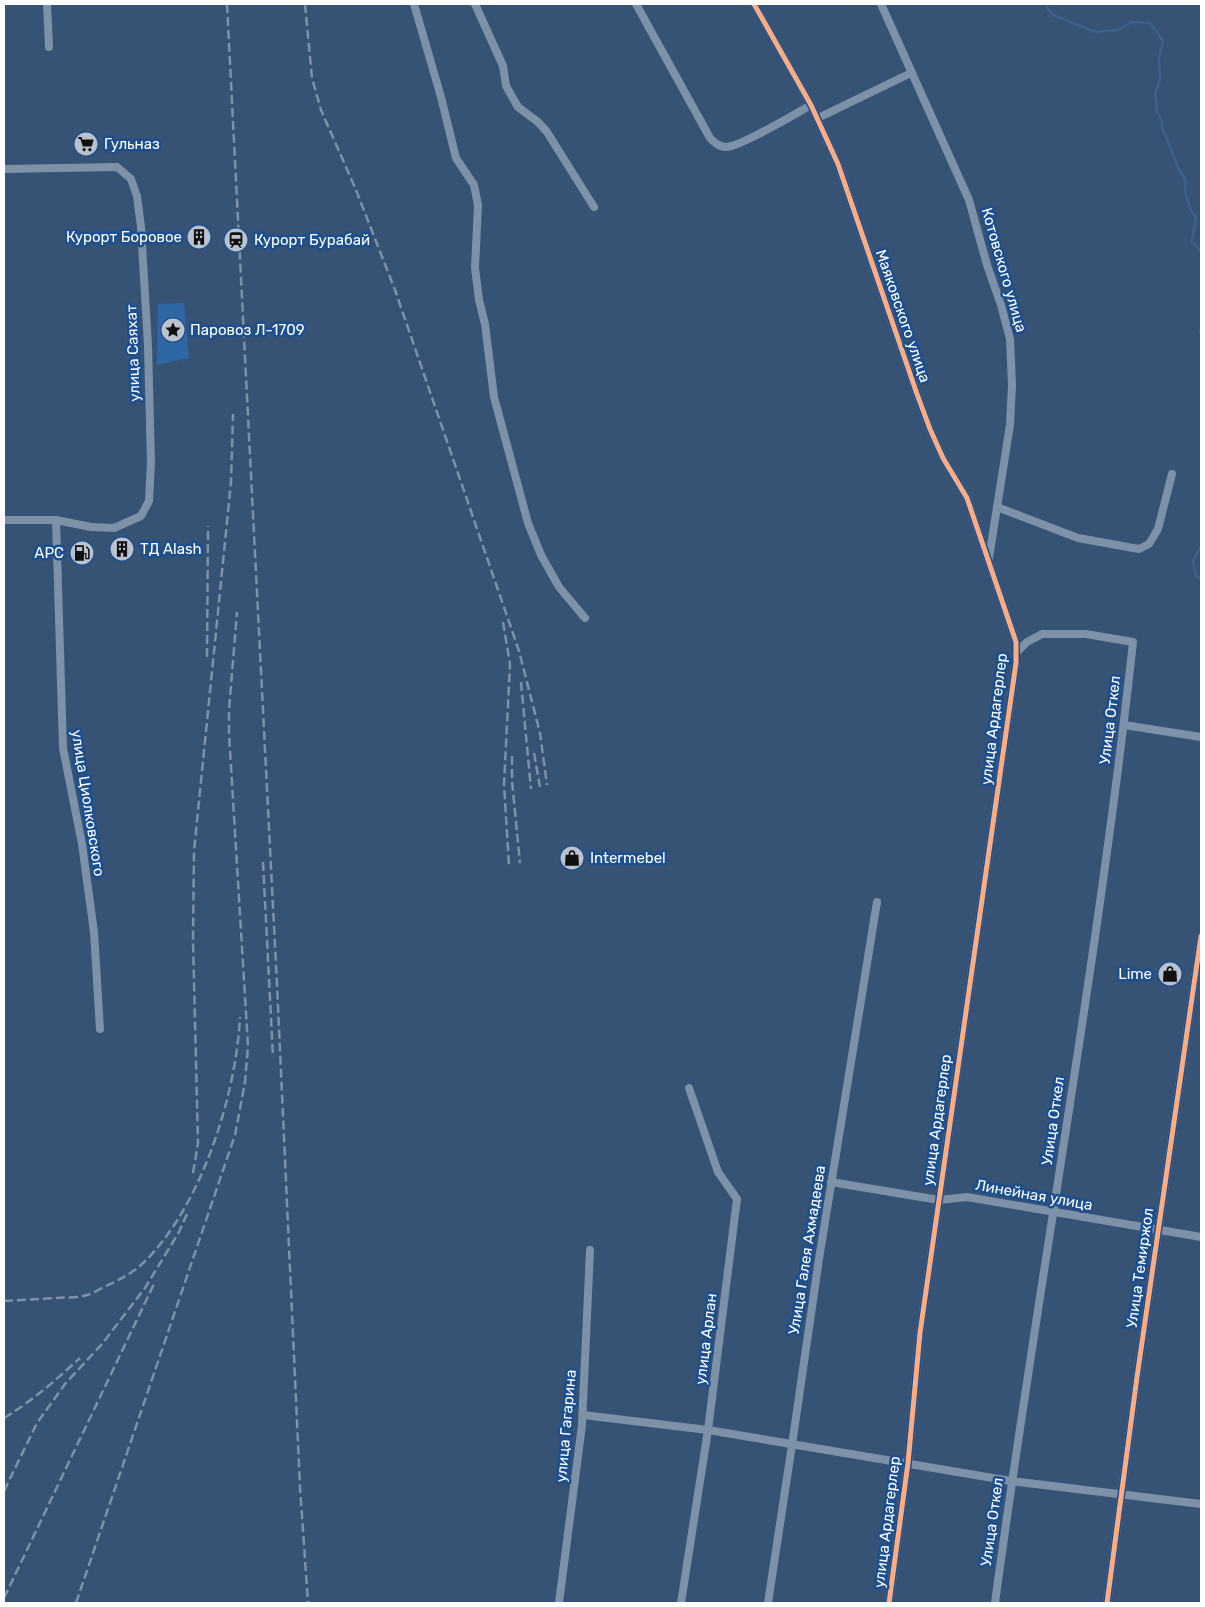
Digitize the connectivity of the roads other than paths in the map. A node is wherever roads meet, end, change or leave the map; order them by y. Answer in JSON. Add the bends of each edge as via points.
{"nodes":[{"id":1,"x":47,"y":4,"type":"edge"},
{"id":2,"x":414,"y":4,"type":"edge"},
{"id":3,"x":474,"y":4,"type":"edge"},
{"id":4,"x":636,"y":4,"type":"edge"},
{"id":5,"x":754,"y":4,"type":"edge"},
{"id":6,"x":881,"y":4,"type":"edge"},
{"id":7,"x":49,"y":47,"type":"dead end"},
{"id":8,"x":911,"y":72,"type":"junction"},
{"id":9,"x":811,"y":105,"type":"junction"},
{"id":10,"x":818,"y":118,"type":"junction"},
{"id":11,"x":4,"y":169,"type":"edge"},
{"id":12,"x":594,"y":207,"type":"dead end"},
{"id":13,"x":1172,"y":474,"type":"dead end"},
{"id":14,"x":997,"y":507,"type":"junction"},
{"id":15,"x":4,"y":520,"type":"edge"},
{"id":16,"x":56,"y":520,"type":"junction"},
{"id":17,"x":988,"y":560,"type":"junction"},
{"id":18,"x":585,"y":618,"type":"dead end"},
{"id":19,"x":1016,"y":642,"type":"joint"},
{"id":20,"x":1016,"y":653,"type":"junction"},
{"id":21,"x":1124,"y":725,"type":"junction"},
{"id":22,"x":1201,"y":737,"type":"edge"},
{"id":23,"x":877,"y":902,"type":"dead end"},
{"id":24,"x":1201,"y":936,"type":"edge"},
{"id":25,"x":100,"y":1030,"type":"dead end"},
{"id":26,"x":689,"y":1088,"type":"dead end"},
{"id":27,"x":831,"y":1182,"type":"junction"},
{"id":28,"x":939,"y":1200,"type":"junction"},
{"id":29,"x":1053,"y":1211,"type":"junction"},
{"id":30,"x":1158,"y":1230,"type":"junction"},
{"id":31,"x":1201,"y":1237,"type":"edge"},
{"id":32,"x":590,"y":1250,"type":"dead end"},
{"id":33,"x":583,"y":1415,"type":"junction"},
{"id":34,"x":708,"y":1430,"type":"junction"},
{"id":35,"x":792,"y":1445,"type":"junction"},
{"id":36,"x":908,"y":1463,"type":"junction"},
{"id":37,"x":1011,"y":1482,"type":"junction"},
{"id":38,"x":1122,"y":1494,"type":"junction"},
{"id":39,"x":1201,"y":1504,"type":"edge"},
{"id":40,"x":559,"y":1603,"type":"edge"},
{"id":41,"x":681,"y":1603,"type":"edge"},
{"id":42,"x":768,"y":1603,"type":"edge"},
{"id":43,"x":890,"y":1603,"type":"edge"},
{"id":44,"x":995,"y":1603,"type":"edge"},
{"id":45,"x":1107,"y":1603,"type":"edge"}],
"edges":[{"from":1,"to":7,"type":"street"},
{"from":2,"to":18,"type":"street","via":[[456,158],[477,194],[475,268],[486,324],[494,397],[528,523],[559,587]]},
{"from":3,"to":12,"type":"street","via":[[502,66],[506,86],[518,107],[547,132]]},
{"from":4,"to":9,"type":"street","via":[[710,138],[717,145],[727,147],[744,141]]},
{"from":5,"to":9,"type":"street","name":"Маяковского улица"},
{"from":6,"to":8,"type":"street","name":"Котовского улица"},
{"from":8,"to":10,"type":"street"},
{"from":8,"to":14,"type":"street","name":"Котовского улица","via":[[969,200],[1010,339],[1010,425]]},
{"from":9,"to":10,"type":"street","name":"Маяковского улица"},
{"from":10,"to":17,"type":"street","name":"Маяковского улица","via":[[838,164],[930,430],[967,498]]},
{"from":11,"to":16,"type":"street","name":"улица Саяхат","via":[[117,167],[131,179],[137,196],[148,346],[152,462],[149,501],[141,516],[114,528]]},
{"from":13,"to":14,"type":"street","via":[[1158,529],[1149,544],[1138,549],[1078,538]]},
{"from":14,"to":17,"type":"street","name":"Котовского улица"},
{"from":15,"to":16,"type":"street","name":"улица Саяхат"},
{"from":16,"to":25,"type":"street","name":"улица Циолковского","via":[[63,748],[93,922]]},
{"from":17,"to":19,"type":"street","name":"Маяковского улица"},
{"from":19,"to":20,"type":"street","name":"улица Ардагерлер"},
{"from":20,"to":21,"type":"street","name":"Улица Откел","via":[[1042,634],[1086,634],[1133,642]]},
{"from":20,"to":28,"type":"street","name":"улица Ардагерлер"},
{"from":21,"to":22,"type":"street"},
{"from":21,"to":29,"type":"street","name":"Улица Откел"},
{"from":23,"to":27,"type":"street","name":"Улица Галея Ахмадеева"},
{"from":24,"to":30,"type":"street","name":"Улица Темиржол"},
{"from":26,"to":34,"type":"street","name":"улица Арлан","via":[[718,1172],[737,1199]]},
{"from":27,"to":28,"type":"street","name":"Линейная улица"},
{"from":27,"to":35,"type":"street","name":"Улица Галея Ахмадеева"},
{"from":28,"to":29,"type":"street","name":"Линейная улица","via":[[968,1197]]},
{"from":28,"to":36,"type":"street","name":"улица Ардагерлер","via":[[920,1333]]},
{"from":29,"to":30,"type":"street","name":"Линейная улица"},
{"from":29,"to":37,"type":"street","name":"Улица Откел"},
{"from":30,"to":31,"type":"street","name":"Линейная улица"},
{"from":30,"to":38,"type":"street","name":"Улица Темиржол"},
{"from":32,"to":33,"type":"street","name":"улица Гагарина"},
{"from":33,"to":34,"type":"street"},
{"from":33,"to":40,"type":"street","name":"улица Гагарина"},
{"from":34,"to":35,"type":"street"},
{"from":34,"to":41,"type":"street","name":"улица Арлан"},
{"from":35,"to":36,"type":"street"},
{"from":35,"to":42,"type":"street","name":"Улица Галея Ахмадеева"},
{"from":36,"to":37,"type":"street"},
{"from":36,"to":43,"type":"street","name":"улица Ардагерлер"},
{"from":37,"to":38,"type":"street"},
{"from":37,"to":44,"type":"street","name":"Улица Откел"},
{"from":38,"to":39,"type":"street"},
{"from":38,"to":45,"type":"street","name":"Улица Темиржол"}]}
